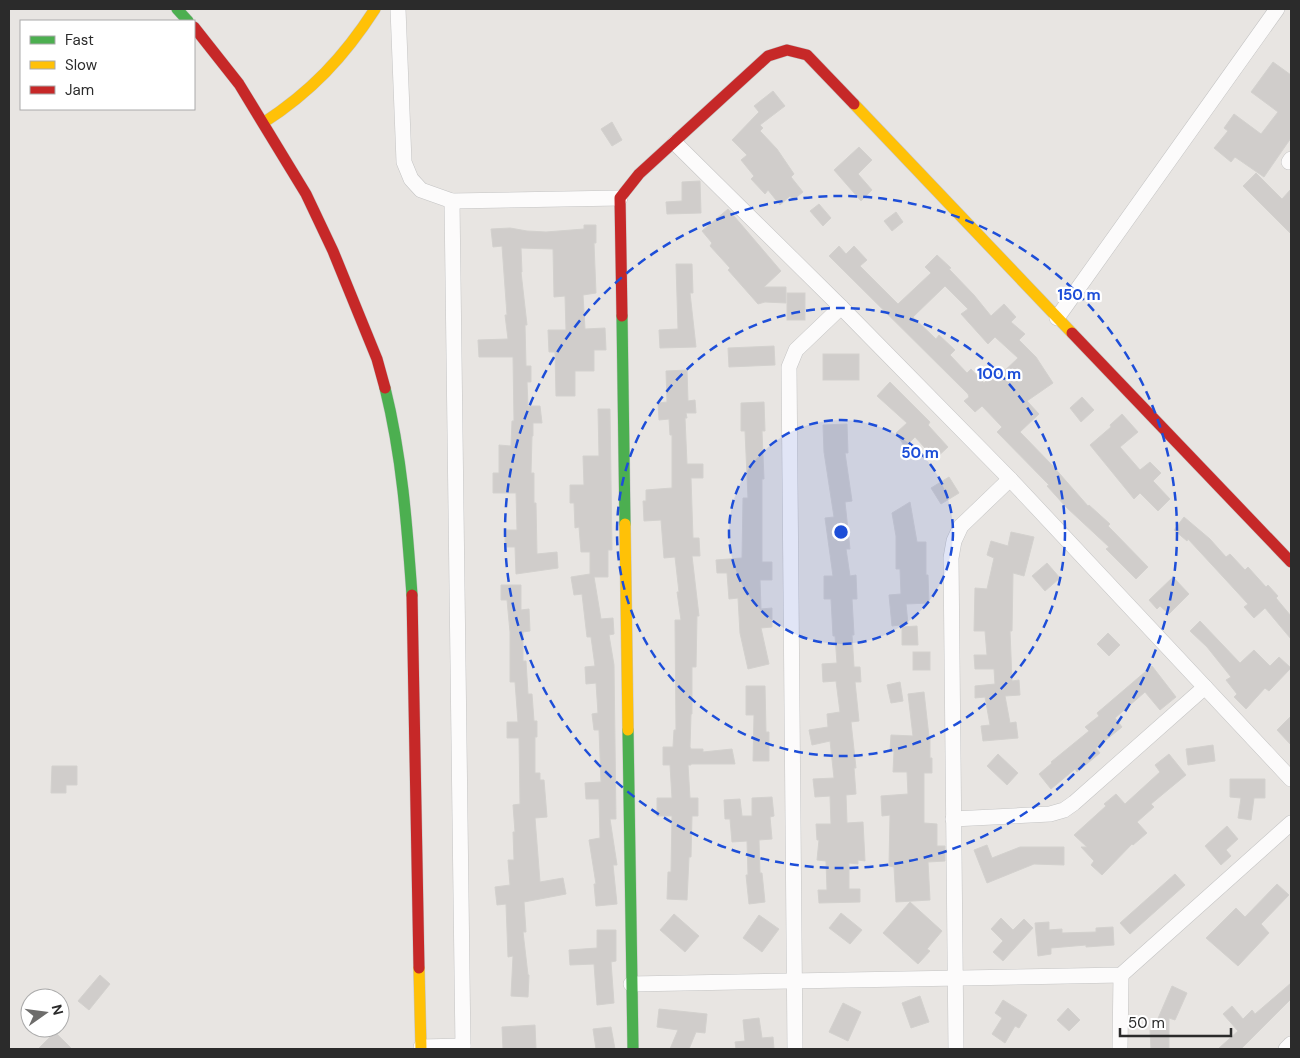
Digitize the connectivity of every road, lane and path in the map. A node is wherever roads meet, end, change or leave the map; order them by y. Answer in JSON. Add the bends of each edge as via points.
{"nodes":[{"id":1,"x":177,"y":9,"type":"edge"},
{"id":2,"x":375,"y":9,"type":"edge"},
{"id":3,"x":398,"y":9,"type":"edge"},
{"id":4,"x":1277,"y":9,"type":"edge"},
{"id":5,"x":187,"y":20,"type":"edge"},
{"id":6,"x":195,"y":29,"type":"edge"},
{"id":7,"x":263,"y":123,"type":"junction"},
{"id":8,"x":675,"y":143,"type":"junction"},
{"id":9,"x":620,"y":198,"type":"junction"},
{"id":10,"x":452,"y":201,"type":"junction"},
{"id":11,"x":841,"y":307,"type":"junction"},
{"id":12,"x":1057,"y":318,"type":"junction"},
{"id":13,"x":1010,"y":479,"type":"junction"},
{"id":14,"x":1291,"y":562,"type":"edge"},
{"id":15,"x":1205,"y":687,"type":"junction"},
{"id":16,"x":1291,"y":779,"type":"edge"},
{"id":17,"x":953,"y":819,"type":"junction"},
{"id":18,"x":1291,"y":824,"type":"edge"},
{"id":19,"x":1121,"y":975,"type":"junction"},
{"id":20,"x":955,"y":978,"type":"junction"},
{"id":21,"x":793,"y":980,"type":"junction"},
{"id":22,"x":631,"y":984,"type":"junction"},
{"id":23,"x":1291,"y":1044,"type":"edge"},
{"id":24,"x":421,"y":1048,"type":"edge"},
{"id":25,"x":463,"y":1048,"type":"edge"},
{"id":26,"x":632,"y":1049,"type":"edge"},
{"id":27,"x":795,"y":1049,"type":"edge"},
{"id":28,"x":956,"y":1049,"type":"edge"},
{"id":29,"x":1120,"y":1049,"type":"edge"},
{"id":30,"x":1286,"y":1049,"type":"edge"}],
"edges":[{"from":1,"to":5,"type":"street"},
{"from":2,"to":7,"type":"street","via":[[327,72],[304,94]]},
{"from":3,"to":10,"type":"street","via":[[404,162],[411,179],[422,190]]},
{"from":4,"to":12,"type":"street"},
{"from":6,"to":7,"type":"street","via":[[222,61]]},
{"from":7,"to":24,"type":"street","via":[[306,194],[333,251],[377,359],[392,416],[405,496],[412,597]]},
{"from":8,"to":9,"type":"street","via":[[629,184]]},
{"from":8,"to":11,"type":"street"},
{"from":8,"to":12,"type":"street","via":[[768,56],[794,49],[807,55]]},
{"from":9,"to":10,"type":"street"},
{"from":9,"to":22,"type":"street"},
{"from":10,"to":25,"type":"street"},
{"from":11,"to":13,"type":"street"},
{"from":11,"to":21,"type":"street","via":[[796,350],[789,367]]},
{"from":12,"to":14,"type":"street"},
{"from":13,"to":15,"type":"street"},
{"from":13,"to":17,"type":"street","via":[[961,526],[951,558]]},
{"from":15,"to":16,"type":"street"},
{"from":15,"to":17,"type":"street","via":[[1064,810],[1050,814]]},
{"from":17,"to":20,"type":"street"},
{"from":18,"to":19,"type":"street"},
{"from":19,"to":20,"type":"street"},
{"from":19,"to":29,"type":"street"},
{"from":20,"to":21,"type":"street"},
{"from":20,"to":28,"type":"street"},
{"from":21,"to":22,"type":"street"},
{"from":21,"to":27,"type":"street"},
{"from":22,"to":26,"type":"street"},
{"from":23,"to":30,"type":"street"},
{"from":24,"to":25,"type":"street"}]}
